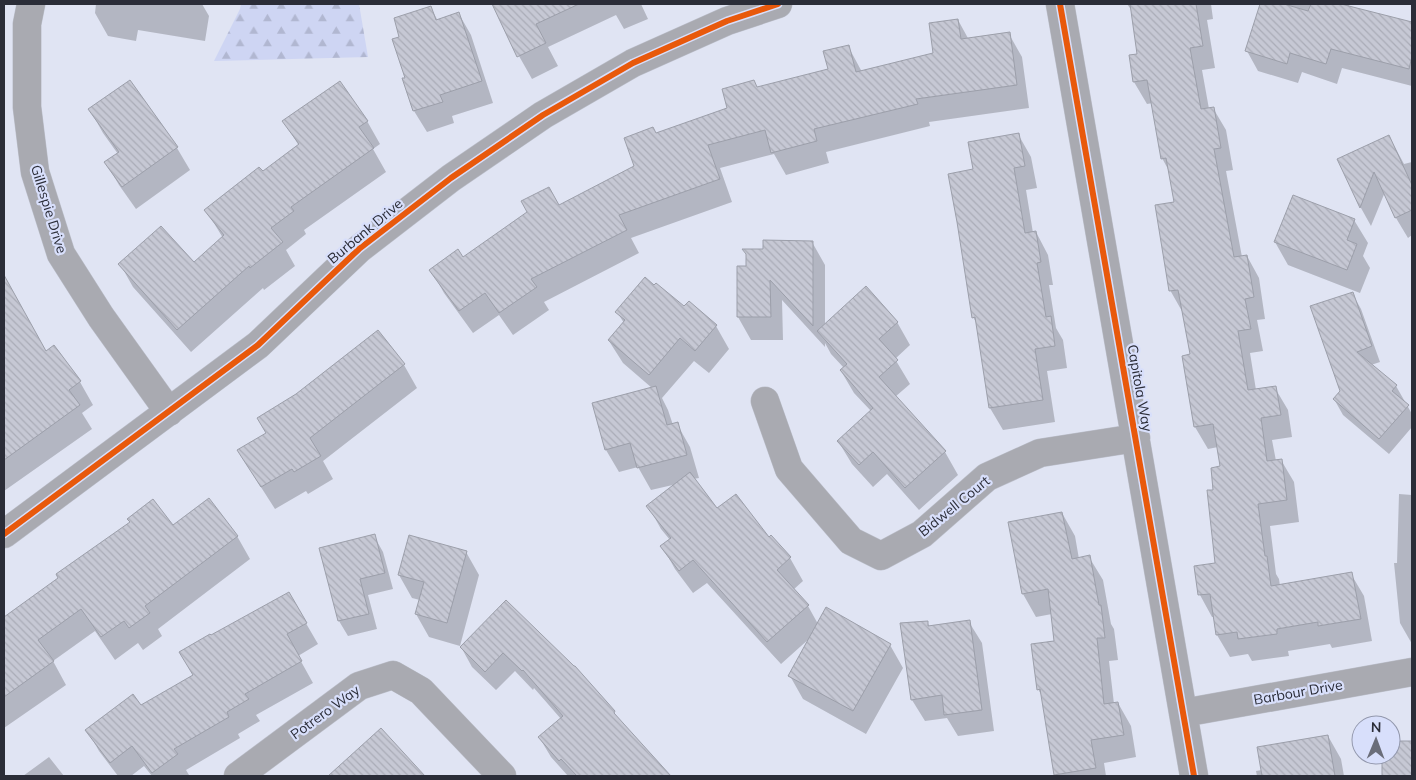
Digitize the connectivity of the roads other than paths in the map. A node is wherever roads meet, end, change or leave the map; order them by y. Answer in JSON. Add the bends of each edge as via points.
{"nodes":[{"id":1,"x":31,"y":4,"type":"edge"},
{"id":2,"x":778,"y":4,"type":"edge"},
{"id":3,"x":1060,"y":4,"type":"edge"},
{"id":4,"x":764,"y":401,"type":"dead end"},
{"id":5,"x":170,"y":412,"type":"junction"},
{"id":6,"x":1136,"y":438,"type":"junction"},
{"id":7,"x":4,"y":534,"type":"edge"},
{"id":8,"x":1412,"y":672,"type":"edge"},
{"id":9,"x":1183,"y":712,"type":"junction"},
{"id":10,"x":238,"y":776,"type":"edge"},
{"id":11,"x":502,"y":776,"type":"edge"},
{"id":12,"x":1194,"y":776,"type":"edge"}],
"edges":[{"from":1,"to":5,"type":"street","name":"Gillespie Drive","via":[[27,24],[27,107],[35,172],[61,254],[101,317]]},
{"from":2,"to":5,"type":"street","name":"Burbank Drive","via":[[727,21],[633,63],[542,115],[451,178],[359,249],[258,345]]},
{"from":3,"to":6,"type":"street","name":"Capitola Way"},
{"from":4,"to":6,"type":"street","name":"Bidwell Court","via":[[789,469],[851,541],[881,556],[922,534],[996,473],[1040,453]]},
{"from":5,"to":7,"type":"street","name":"Burbank Drive"},
{"from":6,"to":9,"type":"street","name":"Capitola Way"},
{"from":8,"to":9,"type":"street","name":"Barbour Drive"},
{"from":9,"to":12,"type":"street","name":"Capitola Way"},
{"from":10,"to":11,"type":"street","name":"Potrero Way","via":[[359,686],[393,675],[421,690]]}]}
